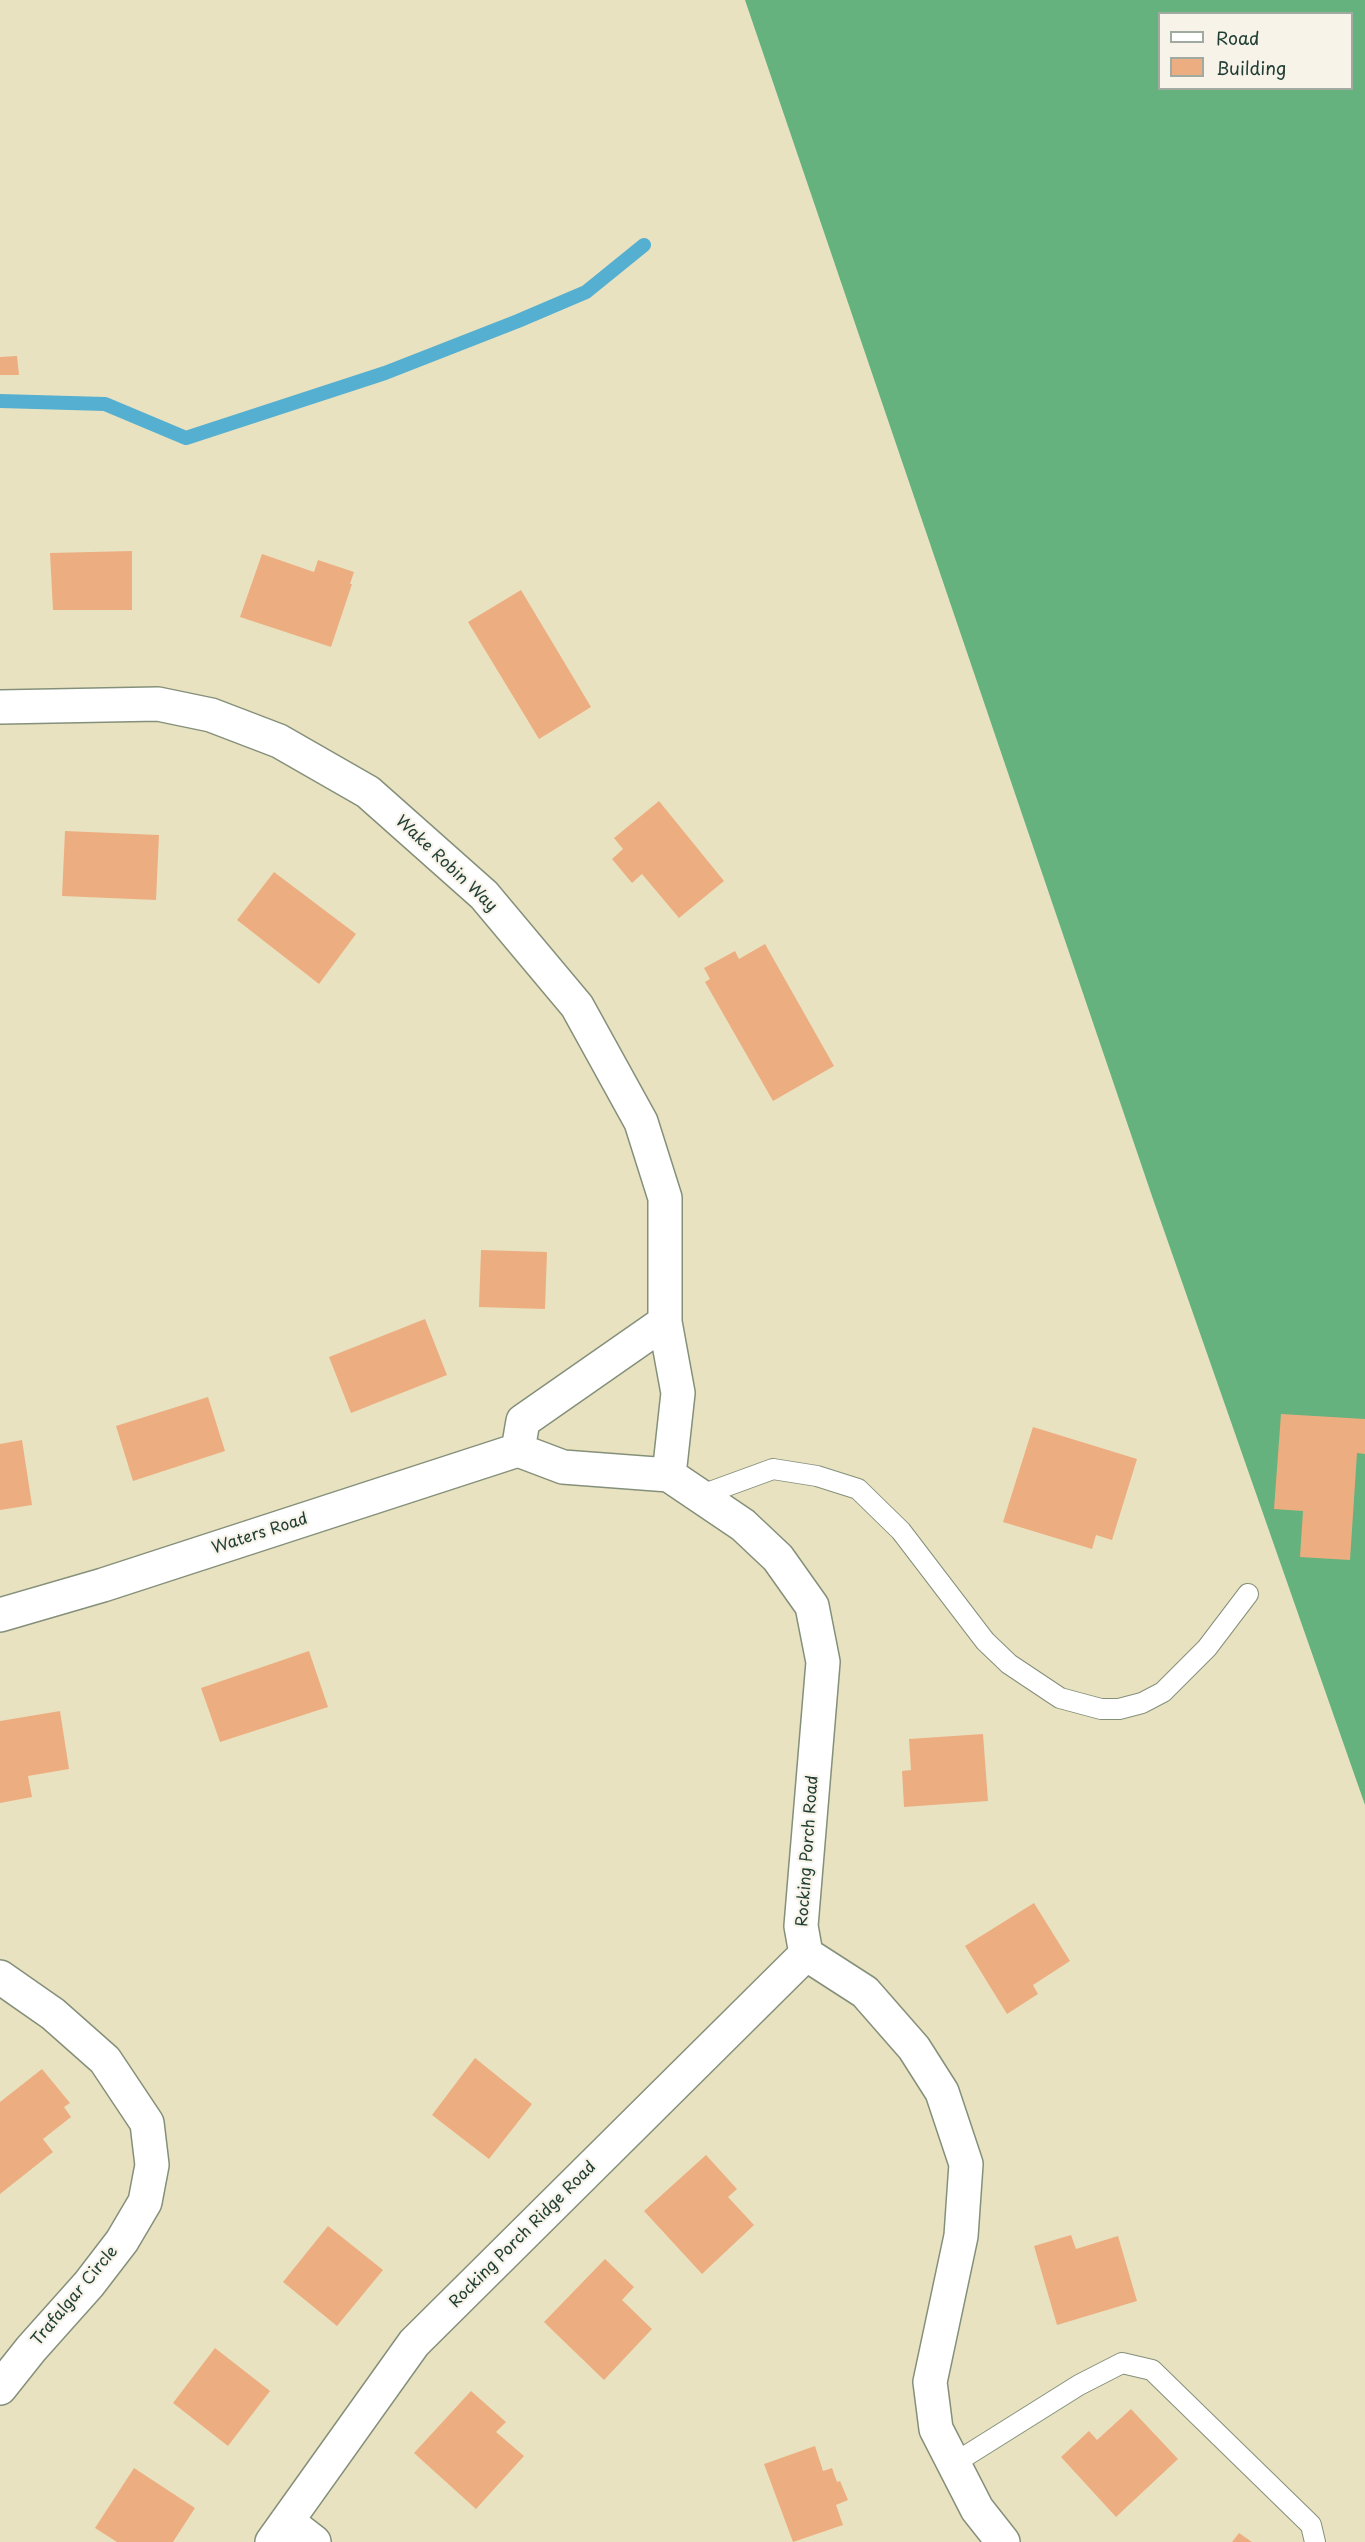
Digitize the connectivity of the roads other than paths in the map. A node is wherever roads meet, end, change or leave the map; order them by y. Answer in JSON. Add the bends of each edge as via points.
{"nodes":[{"id":1,"x":0,"y":707,"type":"edge"},
{"id":2,"x":665,"y":1322,"type":"junction"},
{"id":3,"x":518,"y":1450,"type":"junction"},
{"id":4,"x":669,"y":1475,"type":"junction"},
{"id":5,"x":699,"y":1496,"type":"junction"},
{"id":6,"x":1248,"y":1594,"type":"dead end"},
{"id":7,"x":0,"y":1615,"type":"edge"},
{"id":8,"x":806,"y":1954,"type":"junction"},
{"id":9,"x":0,"y":1977,"type":"edge"},
{"id":10,"x":0,"y":2388,"type":"edge"},
{"id":11,"x":953,"y":2464,"type":"junction"},
{"id":12,"x":279,"y":2532,"type":"edge"},
{"id":13,"x":314,"y":2542,"type":"edge"},
{"id":14,"x":1003,"y":2542,"type":"edge"},
{"id":15,"x":1315,"y":2542,"type":"edge"}],
"edges":[{"from":1,"to":2,"type":"street","name":"Wake Robin Way","via":[[158,704],[211,715],[279,741],[368,792],[484,895],[577,1006],[641,1122],[665,1198]]},
{"from":2,"to":3,"type":"street","via":[[523,1421]]},
{"from":2,"to":4,"type":"street","name":"Wake Robin Way","via":[[678,1393]]},
{"from":3,"to":4,"type":"street","via":[[563,1467]]},
{"from":3,"to":7,"type":"street","name":"Waters Road"},
{"from":4,"to":5,"type":"street","name":"Rocking Porch Road"},
{"from":5,"to":6,"type":"lane","via":[[773,1469],[817,1476],[858,1489],[901,1531],[985,1641],[1009,1664],[1060,1698],[1101,1709],[1130,1706],[1163,1692],[1207,1648]]},
{"from":5,"to":8,"type":"street","name":"Rocking Porch Road","via":[[743,1525],[778,1558],[812,1606],[823,1662],[801,1926]]},
{"from":8,"to":11,"type":"street","via":[[865,1992],[914,2048],[942,2092],[966,2164],[961,2236],[930,2382],[936,2429]]},
{"from":8,"to":12,"type":"street","name":"Rocking Porch Ridge Road","via":[[414,2343]]},
{"from":9,"to":10,"type":"street","name":"Trafalgar Circle","via":[[53,2014],[105,2061],[147,2123],[152,2165],[145,2202],[122,2241]]},
{"from":11,"to":14,"type":"street","via":[[977,2509]]},
{"from":11,"to":15,"type":"lane","via":[[1079,2385],[1122,2363],[1152,2370],[1311,2525]]},
{"from":12,"to":13,"type":"street"}]}
